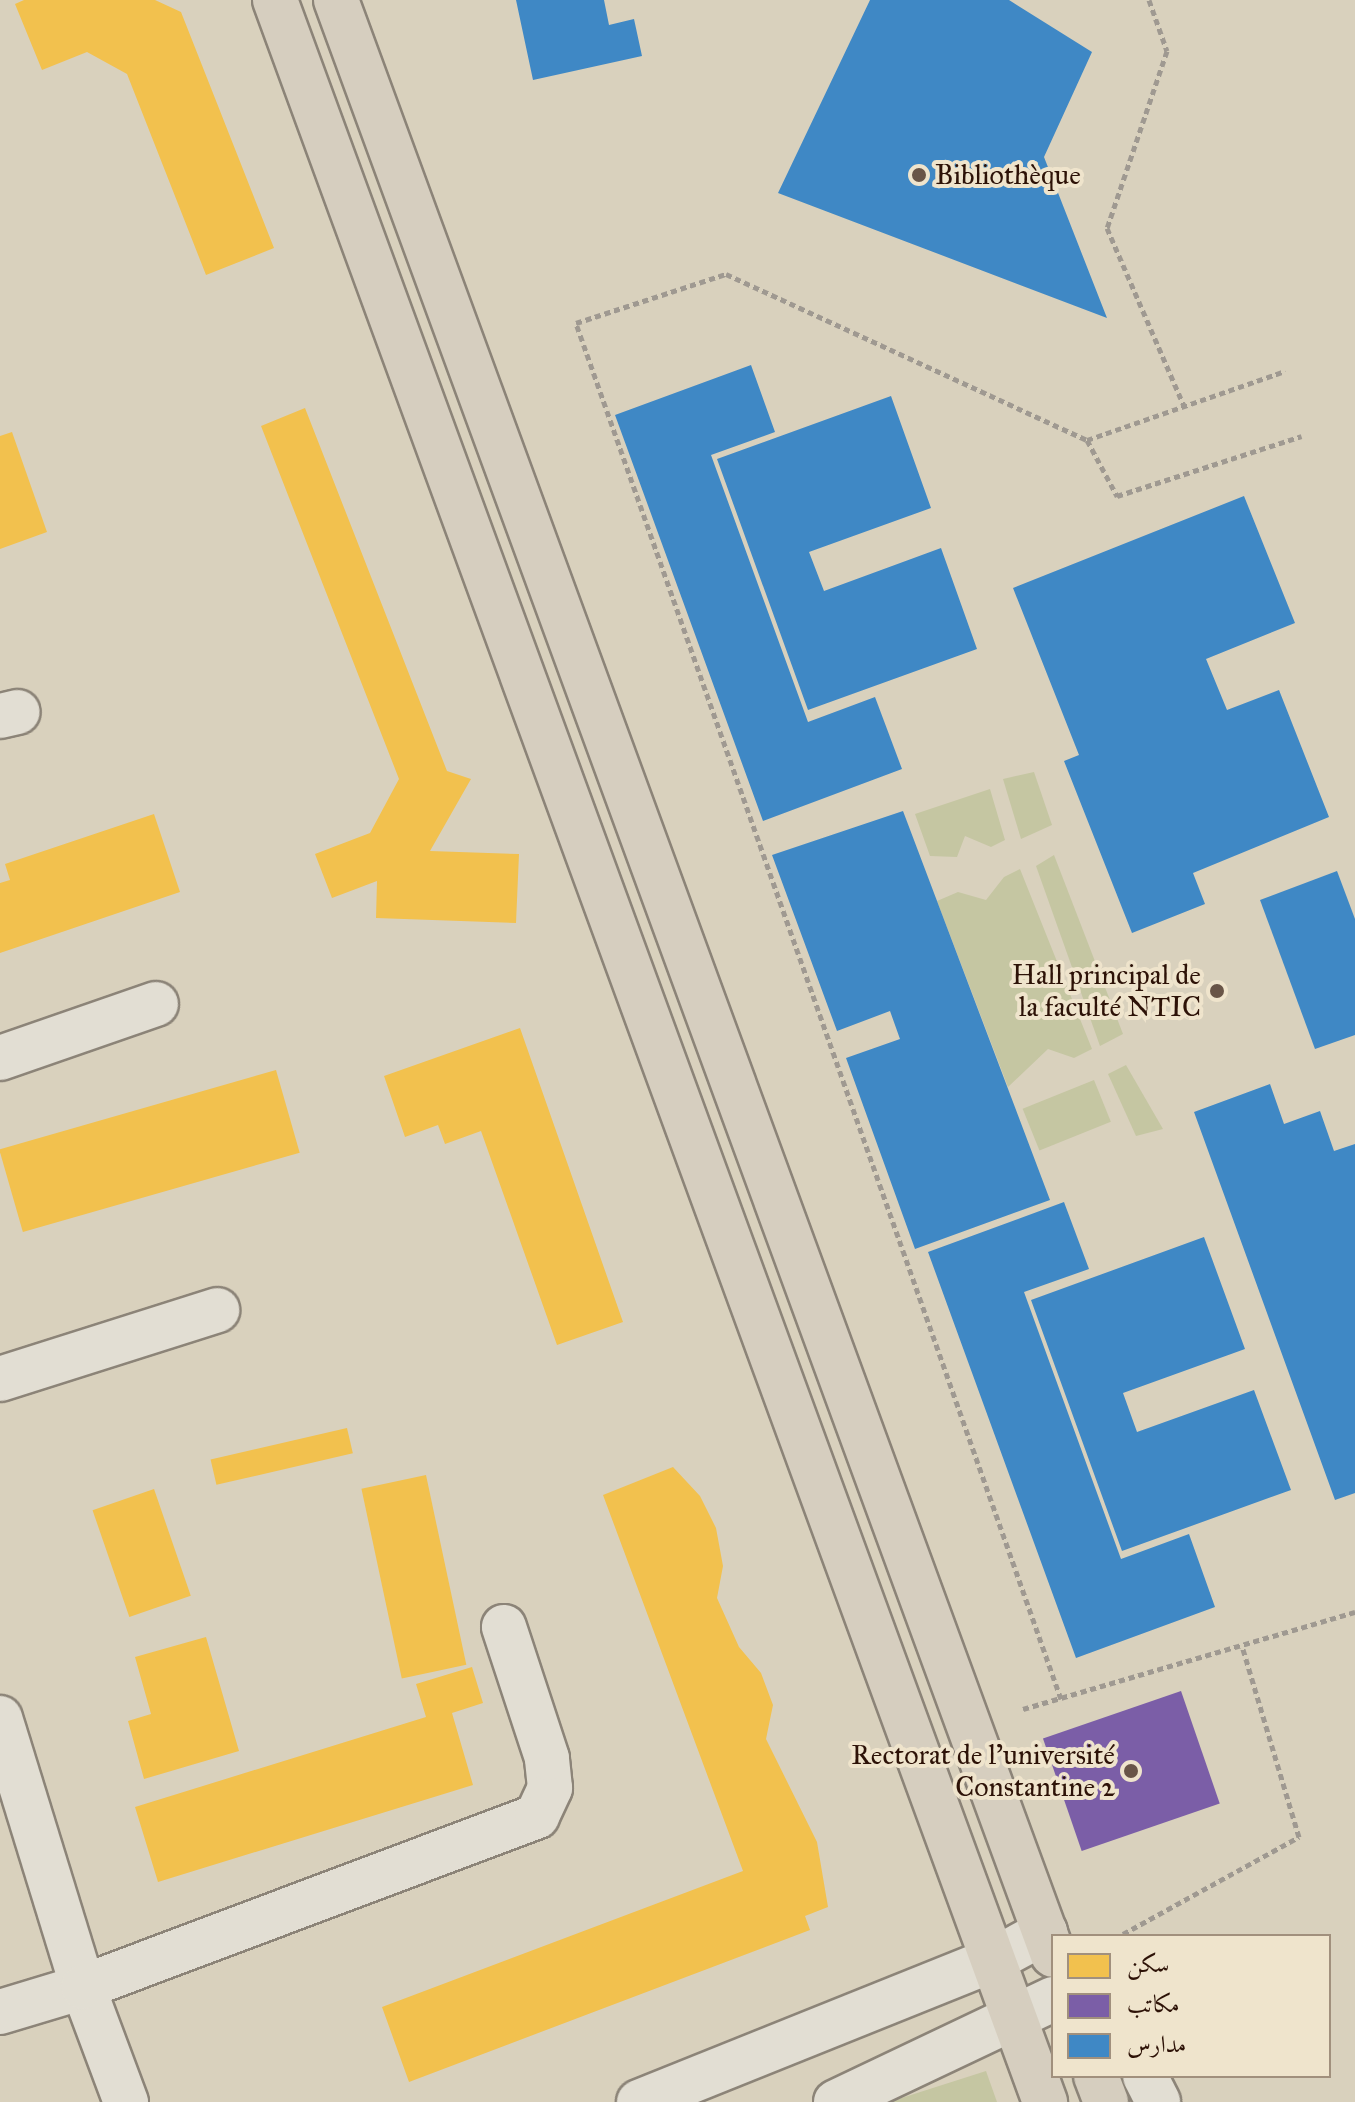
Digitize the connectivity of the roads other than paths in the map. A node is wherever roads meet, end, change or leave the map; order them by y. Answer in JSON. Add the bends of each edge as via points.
{"nodes":[{"id":1,"x":275,"y":0,"type":"edge"},
{"id":2,"x":336,"y":0,"type":"edge"},
{"id":3,"x":156,"y":1004,"type":"dead end"},
{"id":4,"x":0,"y":1058,"type":"edge"},
{"id":5,"x":217,"y":1310,"type":"dead end"},
{"id":6,"x":0,"y":1379,"type":"edge"},
{"id":7,"x":504,"y":1627,"type":"dead end"},
{"id":8,"x":0,"y":1718,"type":"edge"},
{"id":9,"x":1049,"y":1943,"type":"edge"},
{"id":10,"x":995,"y":1959,"type":"junction"},
{"id":11,"x":83,"y":1987,"type":"junction"},
{"id":12,"x":1051,"y":2000,"type":"edge"},
{"id":13,"x":0,"y":2012,"type":"edge"},
{"id":14,"x":1014,"y":2018,"type":"junction"},
{"id":15,"x":1097,"y":2078,"type":"edge"},
{"id":16,"x":1146,"y":2078,"type":"edge"},
{"id":17,"x":664,"y":2098,"type":"edge"},
{"id":18,"x":126,"y":2102,"type":"edge"},
{"id":19,"x":836,"y":2102,"type":"edge"},
{"id":20,"x":1045,"y":2102,"type":"edge"},
{"id":21,"x":1106,"y":2102,"type":"edge"},
{"id":22,"x":1158,"y":2102,"type":"edge"}],
"edges":[{"from":1,"to":10,"type":"main road"},
{"from":2,"to":9,"type":"main road"},
{"from":3,"to":4,"type":"street"},
{"from":5,"to":6,"type":"street"},
{"from":7,"to":11,"type":"street","via":[[547,1758],[550,1788],[537,1816]]},
{"from":8,"to":11,"type":"street"},
{"from":9,"to":10,"type":"street"},
{"from":10,"to":14,"type":"main road"},
{"from":10,"to":17,"type":"street"},
{"from":11,"to":13,"type":"street"},
{"from":11,"to":18,"type":"street"},
{"from":12,"to":14,"type":"street"},
{"from":14,"to":19,"type":"street"},
{"from":14,"to":20,"type":"main road"},
{"from":15,"to":21,"type":"main road"},
{"from":16,"to":22,"type":"street"}]}
